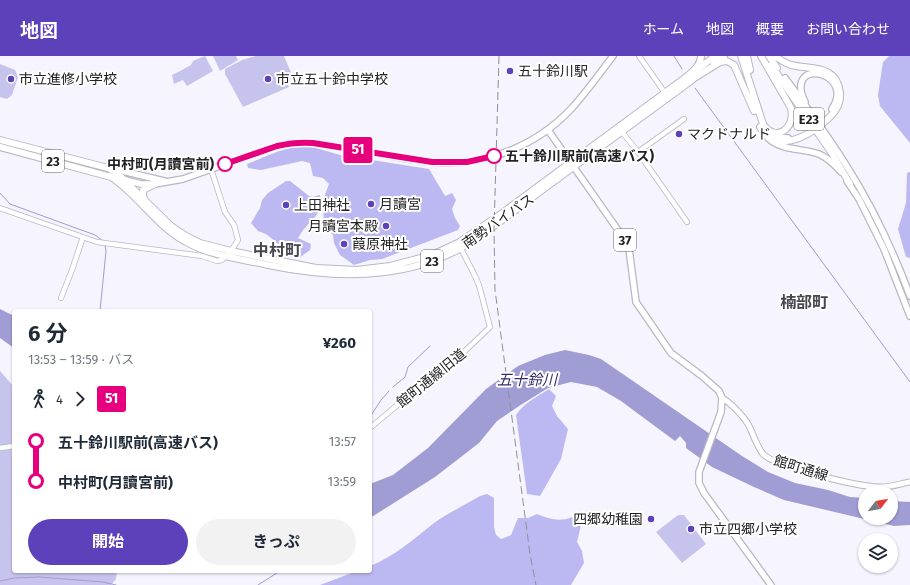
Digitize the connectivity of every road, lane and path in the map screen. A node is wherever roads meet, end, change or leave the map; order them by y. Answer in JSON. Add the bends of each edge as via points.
{"nodes":[{"id":1,"x":612,"y":56,"type":"edge"},
{"id":2,"x":639,"y":56,"type":"edge"},
{"id":3,"x":701,"y":56,"type":"edge"},
{"id":4,"x":715,"y":56,"type":"edge"},
{"id":5,"x":724,"y":56,"type":"edge"},
{"id":6,"x":740,"y":56,"type":"edge"},
{"id":7,"x":747,"y":56,"type":"edge"},
{"id":8,"x":761,"y":56,"type":"edge"},
{"id":9,"x":764,"y":56,"type":"edge"},
{"id":10,"x":769,"y":56,"type":"edge"},
{"id":11,"x":775,"y":56,"type":"edge"},
{"id":12,"x":785,"y":78,"type":"joint"},
{"id":13,"x":685,"y":82,"type":"junction"},
{"id":14,"x":665,"y":93,"type":"junction"},
{"id":15,"x":756,"y":112,"type":"junction"},
{"id":16,"x":684,"y":119,"type":"dead end"},
{"id":17,"x":822,"y":124,"type":"junction"},
{"id":18,"x":764,"y":129,"type":"junction"},
{"id":19,"x":813,"y":129,"type":"dead end"},
{"id":20,"x":548,"y":130,"type":"junction"},
{"id":21,"x":622,"y":132,"type":"junction"},
{"id":22,"x":0,"y":140,"type":"edge"},
{"id":23,"x":0,"y":147,"type":"edge"},
{"id":24,"x":638,"y":152,"type":"junction"},
{"id":25,"x":572,"y":164,"type":"junction"},
{"id":26,"x":104,"y":167,"type":"junction"},
{"id":27,"x":211,"y":169,"type":"junction"},
{"id":28,"x":106,"y":174,"type":"junction"},
{"id":29,"x":124,"y":180,"type":"junction"},
{"id":30,"x":169,"y":181,"type":"junction"},
{"id":31,"x":155,"y":184,"type":"junction"},
{"id":32,"x":850,"y":184,"type":"junction"},
{"id":33,"x":144,"y":200,"type":"junction"},
{"id":34,"x":0,"y":208,"type":"edge"},
{"id":35,"x":687,"y":222,"type":"dead end"},
{"id":36,"x":83,"y":237,"type":"junction"},
{"id":37,"x":459,"y":245,"type":"junction"},
{"id":38,"x":229,"y":254,"type":"junction"},
{"id":39,"x":910,"y":296,"type":"edge"},
{"id":40,"x":61,"y":298,"type":"dead end"},
{"id":41,"x":910,"y":316,"type":"edge"},
{"id":42,"x":722,"y":398,"type":"junction"},
{"id":43,"x":372,"y":426,"type":"edge"},
{"id":44,"x":12,"y":446,"type":"edge"},
{"id":45,"x":0,"y":448,"type":"edge"},
{"id":46,"x":910,"y":482,"type":"edge"},
{"id":47,"x":771,"y":585,"type":"edge"}],
"edges":[{"from":1,"to":20,"type":"main road","via":[[578,101]]},
{"from":2,"to":14,"type":"street"},
{"from":3,"to":13,"type":"highway","via":[[698,65]]},
{"from":4,"to":13,"type":"highway","name":"南勢バイパス","number":"23"},
{"from":5,"to":13,"type":"highway","name":"南勢バイパス","number":"23"},
{"from":6,"to":15,"type":"highway"},
{"from":7,"to":15,"type":"highway","via":[[755,92]]},
{"from":8,"to":18,"type":"highway","number":"E23","via":[[787,99],[792,114],[791,124],[783,131],[771,132]]},
{"from":9,"to":32,"type":"highway","number":"E23","via":[[831,152]]},
{"from":10,"to":12,"type":"highway"},
{"from":11,"to":17,"type":"highway","number":"E23","via":[[790,65],[820,69],[834,78],[839,88],[840,101],[834,112]]},
{"from":12,"to":17,"type":"main road"},
{"from":13,"to":14,"type":"highway","name":"南勢バイパス","number":"23"},
{"from":13,"to":15,"type":"highway","via":[[720,62],[730,62],[735,67]]},
{"from":13,"to":21,"type":"highway","name":"南勢バイパス","number":"23"},
{"from":14,"to":25,"type":"highway","name":"南勢バイパス","number":"23"},
{"from":15,"to":18,"type":"highway"},
{"from":16,"to":24,"type":"street"},
{"from":17,"to":17,"type":"main road","via":[[834,108],[837,94],[830,79],[823,74],[815,73],[804,79],[801,91],[805,102]]},
{"from":17,"to":39,"type":"main road","via":[[873,212]]},
{"from":18,"to":19,"type":"highway","number":"E23","via":[[772,139],[784,142],[798,139]]},
{"from":18,"to":32,"type":"main road","via":[[770,140],[780,146],[824,157]]},
{"from":20,"to":25,"type":"main road","number":"37"},
{"from":20,"to":27,"type":"main road","via":[[509,151],[467,162],[424,161],[302,142],[277,146]]},
{"from":21,"to":24,"type":"street"},
{"from":21,"to":25,"type":"highway","name":"南勢バイパス","number":"23"},
{"from":22,"to":26,"type":"highway","name":"南勢バイパス","number":"23"},
{"from":23,"to":28,"type":"highway","name":"南勢バイパス","number":"23"},
{"from":24,"to":35,"type":"street"},
{"from":25,"to":37,"type":"highway","name":"南勢バイパス","number":"23"},
{"from":25,"to":42,"type":"main road","number":"37","via":[[627,243],[635,300],[639,308],[671,353],[712,384]]},
{"from":26,"to":29,"type":"highway","name":"南勢バイパス","number":"23"},
{"from":26,"to":30,"type":"main road"},
{"from":27,"to":30,"type":"main road"},
{"from":27,"to":38,"type":"street","via":[[225,212],[234,225],[238,240]]},
{"from":28,"to":29,"type":"main road"},
{"from":28,"to":38,"type":"highway","name":"南勢バイパス","number":"23","via":[[116,180],[180,239],[201,249]]},
{"from":29,"to":31,"type":"main road","via":[[146,185]]},
{"from":29,"to":33,"type":"highway","name":"南勢バイパス","number":"23"},
{"from":30,"to":31,"type":"main road"},
{"from":31,"to":33,"type":"highway","via":[[143,190]]},
{"from":32,"to":41,"type":"main road","via":[[884,249]]},
{"from":33,"to":38,"type":"highway","name":"南勢バイパス","number":"23","via":[[171,226],[186,236]]},
{"from":34,"to":36,"type":"street"},
{"from":36,"to":38,"type":"street","via":[[108,244],[202,256],[219,261]]},
{"from":36,"to":40,"type":"street"},
{"from":37,"to":38,"type":"highway","name":"南勢バイパス","number":"23","via":[[408,262],[357,270],[316,268]]},
{"from":37,"to":43,"type":"street","name":"館町通線旧道","via":[[479,285],[490,327],[466,351]]},
{"from":42,"to":46,"type":"main road","name":"館町通線","via":[[745,420],[762,453],[776,462],[863,486],[879,487]]},
{"from":42,"to":47,"type":"main road","via":[[721,412],[702,464],[699,483]]},
{"from":44,"to":45,"type":"street"}]}
